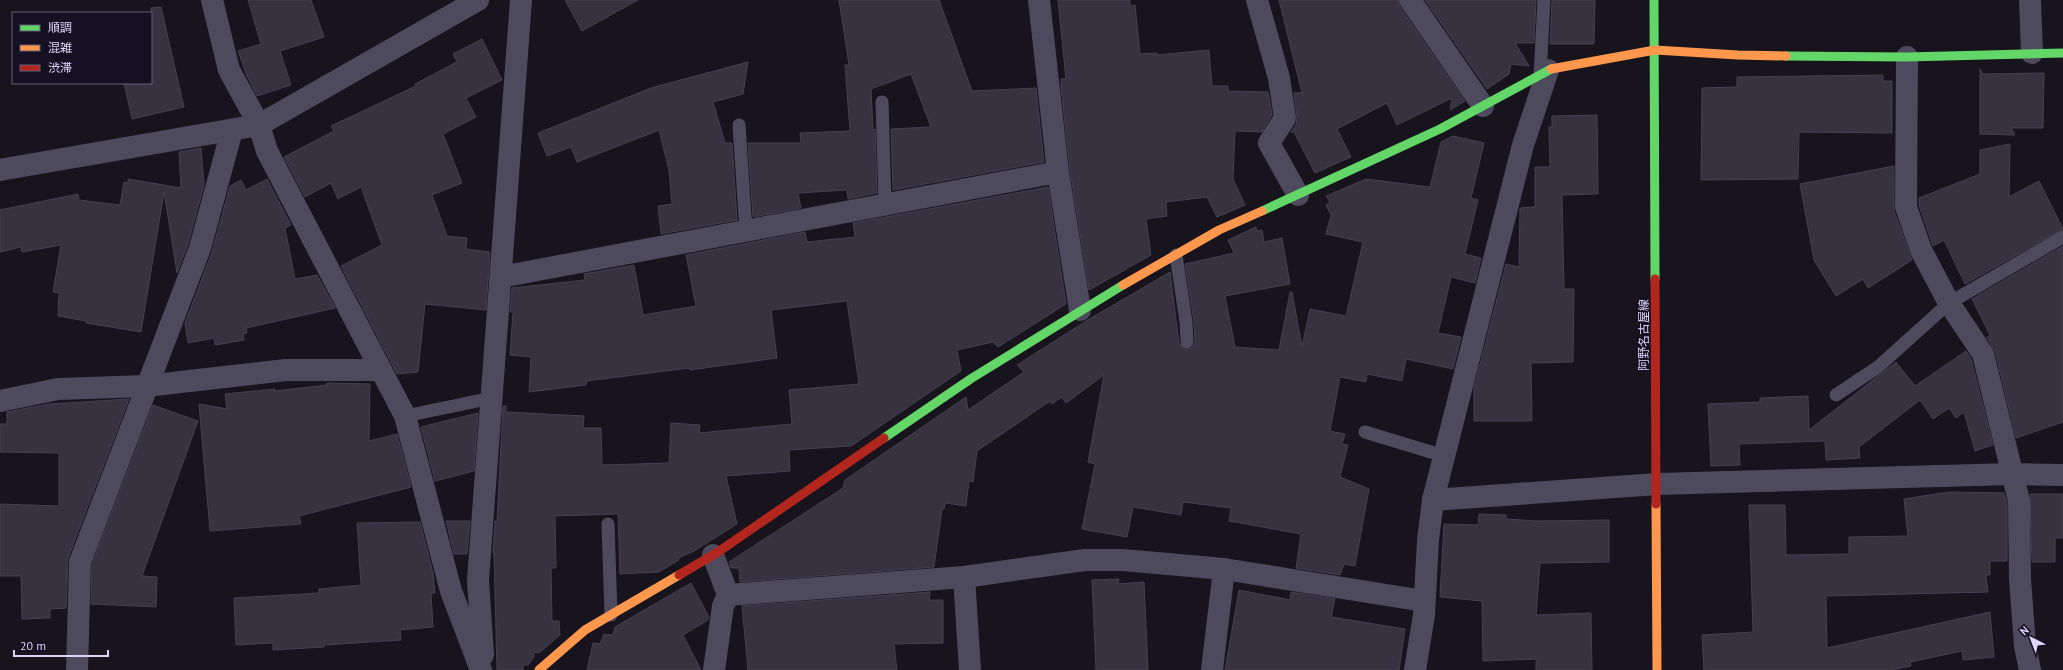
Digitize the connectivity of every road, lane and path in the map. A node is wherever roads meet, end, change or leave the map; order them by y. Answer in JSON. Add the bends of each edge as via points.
{"nodes":[{"id":1,"x":212,"y":0,"type":"edge"},
{"id":2,"x":478,"y":0,"type":"edge"},
{"id":3,"x":521,"y":0,"type":"edge"},
{"id":4,"x":1039,"y":0,"type":"edge"},
{"id":5,"x":1257,"y":0,"type":"edge"},
{"id":6,"x":1410,"y":0,"type":"edge"},
{"id":7,"x":1544,"y":0,"type":"edge"},
{"id":8,"x":1654,"y":0,"type":"edge"},
{"id":9,"x":2030,"y":0,"type":"edge"},
{"id":10,"x":1655,"y":50,"type":"junction"},
{"id":11,"x":2032,"y":53,"type":"junction"},
{"id":12,"x":2063,"y":53,"type":"edge"},
{"id":13,"x":1907,"y":57,"type":"junction"},
{"id":14,"x":1544,"y":73,"type":"junction"},
{"id":15,"x":882,"y":102,"type":"dead end"},
{"id":16,"x":1483,"y":106,"type":"junction"},
{"id":17,"x":259,"y":125,"type":"junction"},
{"id":18,"x":739,"y":125,"type":"dead end"},
{"id":19,"x":232,"y":130,"type":"junction"},
{"id":20,"x":0,"y":170,"type":"edge"},
{"id":21,"x":1058,"y":172,"type":"junction"},
{"id":22,"x":1298,"y":195,"type":"junction"},
{"id":23,"x":885,"y":204,"type":"junction"},
{"id":24,"x":746,"y":231,"type":"junction"},
{"id":25,"x":2063,"y":238,"type":"edge"},
{"id":26,"x":1176,"y":255,"type":"junction"},
{"id":27,"x":501,"y":277,"type":"junction"},
{"id":28,"x":1949,"y":303,"type":"junction"},
{"id":29,"x":1080,"y":310,"type":"junction"},
{"id":30,"x":1187,"y":342,"type":"dead end"},
{"id":31,"x":381,"y":370,"type":"junction"},
{"id":32,"x":146,"y":386,"type":"junction"},
{"id":33,"x":1836,"y":395,"type":"dead end"},
{"id":34,"x":492,"y":398,"type":"junction"},
{"id":35,"x":0,"y":401,"type":"edge"},
{"id":36,"x":405,"y":416,"type":"junction"},
{"id":37,"x":1365,"y":432,"type":"dead end"},
{"id":38,"x":1444,"y":456,"type":"junction"},
{"id":39,"x":2012,"y":474,"type":"junction"},
{"id":40,"x":2063,"y":475,"type":"edge"},
{"id":41,"x":1657,"y":484,"type":"junction"},
{"id":42,"x":1433,"y":500,"type":"junction"},
{"id":43,"x":608,"y":524,"type":"dead end"},
{"id":44,"x":713,"y":555,"type":"junction"},
{"id":45,"x":1224,"y":569,"type":"junction"},
{"id":46,"x":964,"y":577,"type":"junction"},
{"id":47,"x":728,"y":595,"type":"junction"},
{"id":48,"x":1424,"y":601,"type":"junction"},
{"id":49,"x":611,"y":615,"type":"junction"},
{"id":50,"x":77,"y":670,"type":"edge"},
{"id":51,"x":482,"y":670,"type":"edge"},
{"id":52,"x":540,"y":670,"type":"edge"},
{"id":53,"x":714,"y":670,"type":"edge"},
{"id":54,"x":970,"y":670,"type":"edge"},
{"id":55,"x":1212,"y":670,"type":"edge"},
{"id":56,"x":1415,"y":670,"type":"edge"},
{"id":57,"x":1657,"y":670,"type":"edge"},
{"id":58,"x":2030,"y":670,"type":"edge"}],
"edges":[{"from":1,"to":17,"type":"street","via":[[228,70]]},
{"from":2,"to":17,"type":"street"},
{"from":3,"to":27,"type":"street"},
{"from":4,"to":21,"type":"street"},
{"from":5,"to":22,"type":"street","via":[[1279,78],[1285,118],[1269,143]]},
{"from":6,"to":16,"type":"street"},
{"from":7,"to":14,"type":"lane"},
{"from":8,"to":10,"type":"street","name":"阿野名古屋線"},
{"from":9,"to":11,"type":"street"},
{"from":10,"to":13,"type":"street","via":[[1738,55]]},
{"from":10,"to":14,"type":"street"},
{"from":10,"to":41,"type":"street","name":"阿野名古屋線"},
{"from":11,"to":12,"type":"street"},
{"from":11,"to":13,"type":"street"},
{"from":13,"to":28,"type":"street","via":[[1906,207],[1921,250]]},
{"from":14,"to":16,"type":"street"},
{"from":14,"to":38,"type":"street","via":[[1522,145]]},
{"from":15,"to":23,"type":"lane"},
{"from":16,"to":22,"type":"street","via":[[1440,129]]},
{"from":17,"to":19,"type":"street"},
{"from":17,"to":31,"type":"street","via":[[267,150]]},
{"from":18,"to":24,"type":"lane"},
{"from":19,"to":20,"type":"street"},
{"from":19,"to":32,"type":"street","via":[[200,248]]},
{"from":21,"to":23,"type":"street"},
{"from":21,"to":29,"type":"street"},
{"from":22,"to":26,"type":"street","via":[[1220,230]]},
{"from":23,"to":24,"type":"street"},
{"from":24,"to":27,"type":"street"},
{"from":25,"to":28,"type":"lane"},
{"from":26,"to":29,"type":"street"},
{"from":26,"to":30,"type":"lane"},
{"from":27,"to":34,"type":"street"},
{"from":28,"to":33,"type":"lane","via":[[1878,367]]},
{"from":28,"to":39,"type":"street","via":[[1983,354]]},
{"from":29,"to":44,"type":"street","via":[[972,378]]},
{"from":31,"to":32,"type":"street","via":[[286,370]]},
{"from":31,"to":36,"type":"street"},
{"from":32,"to":35,"type":"street","via":[[58,389]]},
{"from":32,"to":50,"type":"street","via":[[80,562]]},
{"from":34,"to":36,"type":"lane"},
{"from":34,"to":51,"type":"street","via":[[478,580]]},
{"from":36,"to":51,"type":"street","via":[[451,592]]},
{"from":37,"to":38,"type":"lane"},
{"from":38,"to":42,"type":"street"},
{"from":39,"to":40,"type":"street"},
{"from":39,"to":41,"type":"street"},
{"from":39,"to":58,"type":"street","via":[[2019,501],[2020,579],[2025,646]]},
{"from":41,"to":42,"type":"street"},
{"from":41,"to":57,"type":"street","name":"阿野名古屋線"},
{"from":42,"to":48,"type":"street"},
{"from":43,"to":49,"type":"lane"},
{"from":44,"to":47,"type":"street"},
{"from":44,"to":49,"type":"street"},
{"from":45,"to":46,"type":"street","via":[[1123,560],[1085,560]]},
{"from":45,"to":48,"type":"street"},
{"from":45,"to":55,"type":"street"},
{"from":46,"to":47,"type":"street"},
{"from":46,"to":54,"type":"street"},
{"from":47,"to":53,"type":"street","via":[[723,606]]},
{"from":48,"to":56,"type":"street"},
{"from":49,"to":52,"type":"street","via":[[586,630]]}]}
